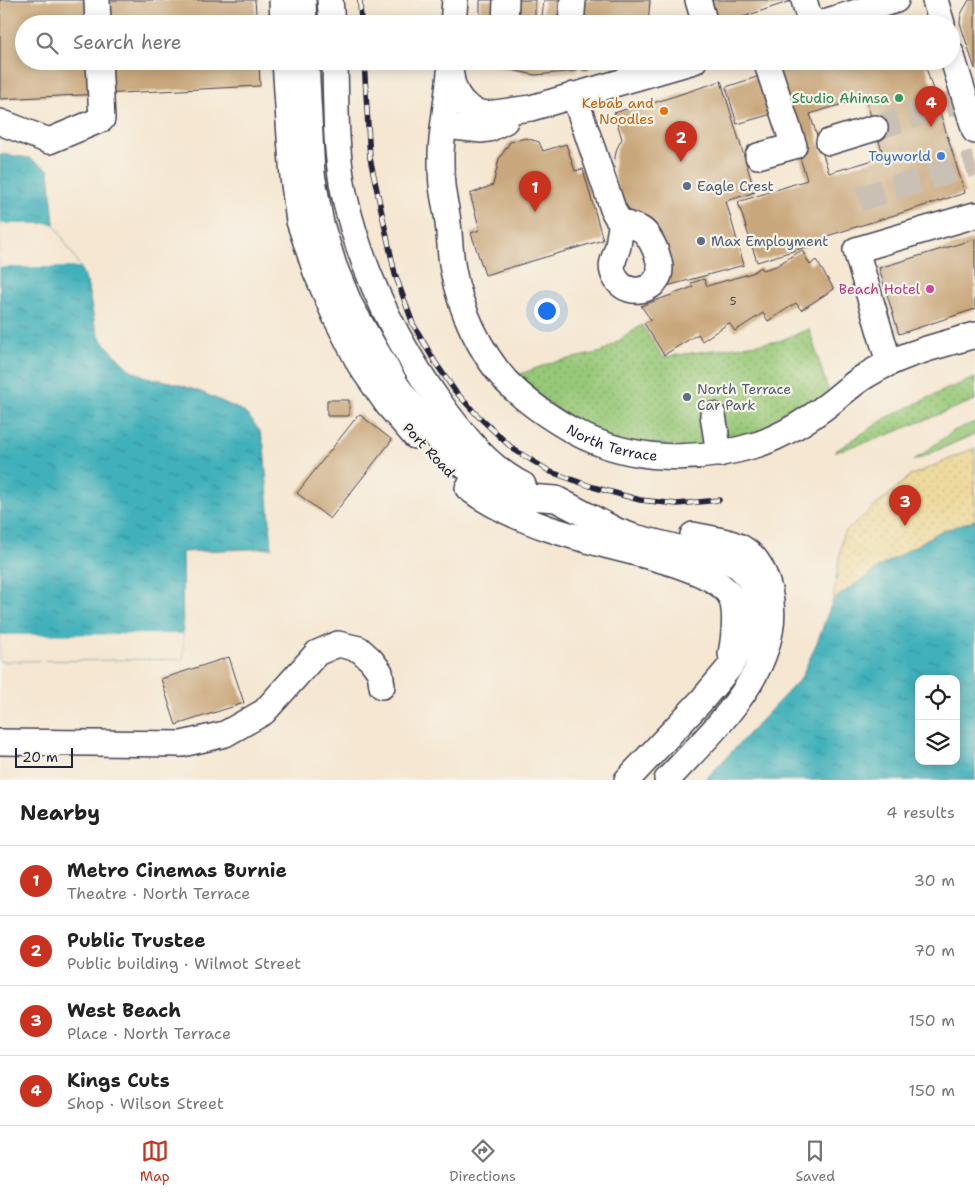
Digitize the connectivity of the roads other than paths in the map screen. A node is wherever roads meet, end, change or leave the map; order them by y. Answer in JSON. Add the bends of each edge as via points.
{"nodes":[{"id":1,"x":97,"y":0,"type":"edge"},
{"id":2,"x":282,"y":0,"type":"edge"},
{"id":3,"x":303,"y":0,"type":"edge"},
{"id":4,"x":330,"y":0,"type":"edge"},
{"id":5,"x":455,"y":0,"type":"edge"},
{"id":6,"x":506,"y":0,"type":"edge"},
{"id":7,"x":573,"y":0,"type":"edge"},
{"id":8,"x":698,"y":0,"type":"edge"},
{"id":9,"x":804,"y":0,"type":"edge"},
{"id":10,"x":896,"y":0,"type":"edge"},
{"id":11,"x":935,"y":0,"type":"edge"},
{"id":12,"x":98,"y":15,"type":"edge"},
{"id":13,"x":283,"y":15,"type":"edge"},
{"id":14,"x":304,"y":15,"type":"edge"},
{"id":15,"x":331,"y":15,"type":"edge"},
{"id":16,"x":454,"y":15,"type":"edge"},
{"id":17,"x":505,"y":15,"type":"edge"},
{"id":18,"x":572,"y":15,"type":"edge"},
{"id":19,"x":702,"y":15,"type":"edge"},
{"id":20,"x":808,"y":15,"type":"edge"},
{"id":21,"x":847,"y":15,"type":"edge"},
{"id":22,"x":939,"y":15,"type":"edge"},
{"id":23,"x":100,"y":70,"type":"edge"},
{"id":24,"x":286,"y":70,"type":"edge"},
{"id":25,"x":306,"y":70,"type":"edge"},
{"id":26,"x":335,"y":70,"type":"edge"},
{"id":27,"x":450,"y":70,"type":"edge"},
{"id":28,"x":451,"y":70,"type":"edge"},
{"id":29,"x":662,"y":70,"type":"edge"},
{"id":30,"x":769,"y":70,"type":"edge"},
{"id":31,"x":956,"y":70,"type":"edge"},
{"id":32,"x":574,"y":95,"type":"junction"},
{"id":33,"x":531,"y":108,"type":"junction"},
{"id":34,"x":0,"y":122,"type":"edge"},
{"id":35,"x":444,"y":126,"type":"junction"},
{"id":36,"x":875,"y":128,"type":"tunnel mouth"},
{"id":37,"x":975,"y":131,"type":"edge"},
{"id":38,"x":829,"y":142,"type":"dead end"},
{"id":39,"x":758,"y":156,"type":"dead end"},
{"id":40,"x":975,"y":215,"type":"edge"},
{"id":41,"x":622,"y":223,"type":"dead end"},
{"id":42,"x":975,"y":335,"type":"edge"},
{"id":43,"x":889,"y":363,"type":"junction"},
{"id":44,"x":713,"y":415,"type":"dead end"},
{"id":45,"x":718,"y":454,"type":"junction"},
{"id":46,"x":556,"y":499,"type":"junction"},
{"id":47,"x":720,"y":679,"type":"junction"},
{"id":48,"x":382,"y":686,"type":"dead end"},
{"id":49,"x":0,"y":742,"type":"edge"},
{"id":50,"x":627,"y":780,"type":"edge"},
{"id":51,"x":667,"y":780,"type":"edge"}],
"edges":[{"from":1,"to":12,"type":"street"},
{"from":2,"to":13,"type":"street"},
{"from":3,"to":14,"type":"street"},
{"from":4,"to":15,"type":"street"},
{"from":5,"to":16,"type":"street"},
{"from":6,"to":17,"type":"street"},
{"from":7,"to":18,"type":"street"},
{"from":8,"to":19,"type":"street"},
{"from":9,"to":20,"type":"street"},
{"from":10,"to":21,"type":"street"},
{"from":11,"to":22,"type":"street"},
{"from":23,"to":34,"type":"street","via":[[102,119],[49,141]]},
{"from":24,"to":47,"type":"street","name":"Port Road","via":[[299,220],[335,316],[360,364],[388,405],[457,480],[495,506],[550,529],[661,560],[719,583],[730,594],[734,609],[731,652]]},
{"from":25,"to":46,"type":"street","name":"Port Road","via":[[312,174],[321,224],[350,305],[372,344],[398,388],[425,423],[456,459],[476,476],[500,490]]},
{"from":26,"to":46,"type":"street","name":"Port Road","via":[[338,148],[345,196],[363,260],[383,308],[433,394],[483,457],[519,483]]},
{"from":27,"to":35,"type":"street","name":"North Terrace"},
{"from":28,"to":33,"type":"street","via":[[457,96],[474,111],[487,114]]},
{"from":29,"to":32,"type":"street"},
{"from":30,"to":39,"type":"street","via":[[794,146]]},
{"from":31,"to":37,"type":"street"},
{"from":32,"to":33,"type":"street"},
{"from":32,"to":41,"type":"street","via":[[614,212]]},
{"from":33,"to":35,"type":"street","via":[[489,129]]},
{"from":35,"to":45,"type":"street","name":"North Terrace","via":[[442,186],[456,284],[478,341],[506,380],[546,414],[605,445],[649,456]]},
{"from":36,"to":38,"type":"street"},
{"from":40,"to":43,"type":"street","via":[[856,250]]},
{"from":42,"to":43,"type":"street","name":"North Terrace"},
{"from":43,"to":45,"type":"street","name":"North Terrace","via":[[867,374],[828,405],[782,434],[747,448]]},
{"from":44,"to":45,"type":"street"},
{"from":46,"to":47,"type":"street","name":"Port Road","via":[[617,531],[723,559],[746,574],[754,594],[755,610],[744,644]]},
{"from":46,"to":51,"type":"street","name":"Port Road","via":[[669,531],[731,543],[749,553],[763,573],[772,613],[768,642],[758,668],[725,717]]},
{"from":47,"to":50,"type":"street","name":"Port Road"},
{"from":48,"to":49,"type":"street","via":[[380,672],[371,660],[359,649],[338,644],[317,653],[264,712],[225,734],[182,744]]}]}
